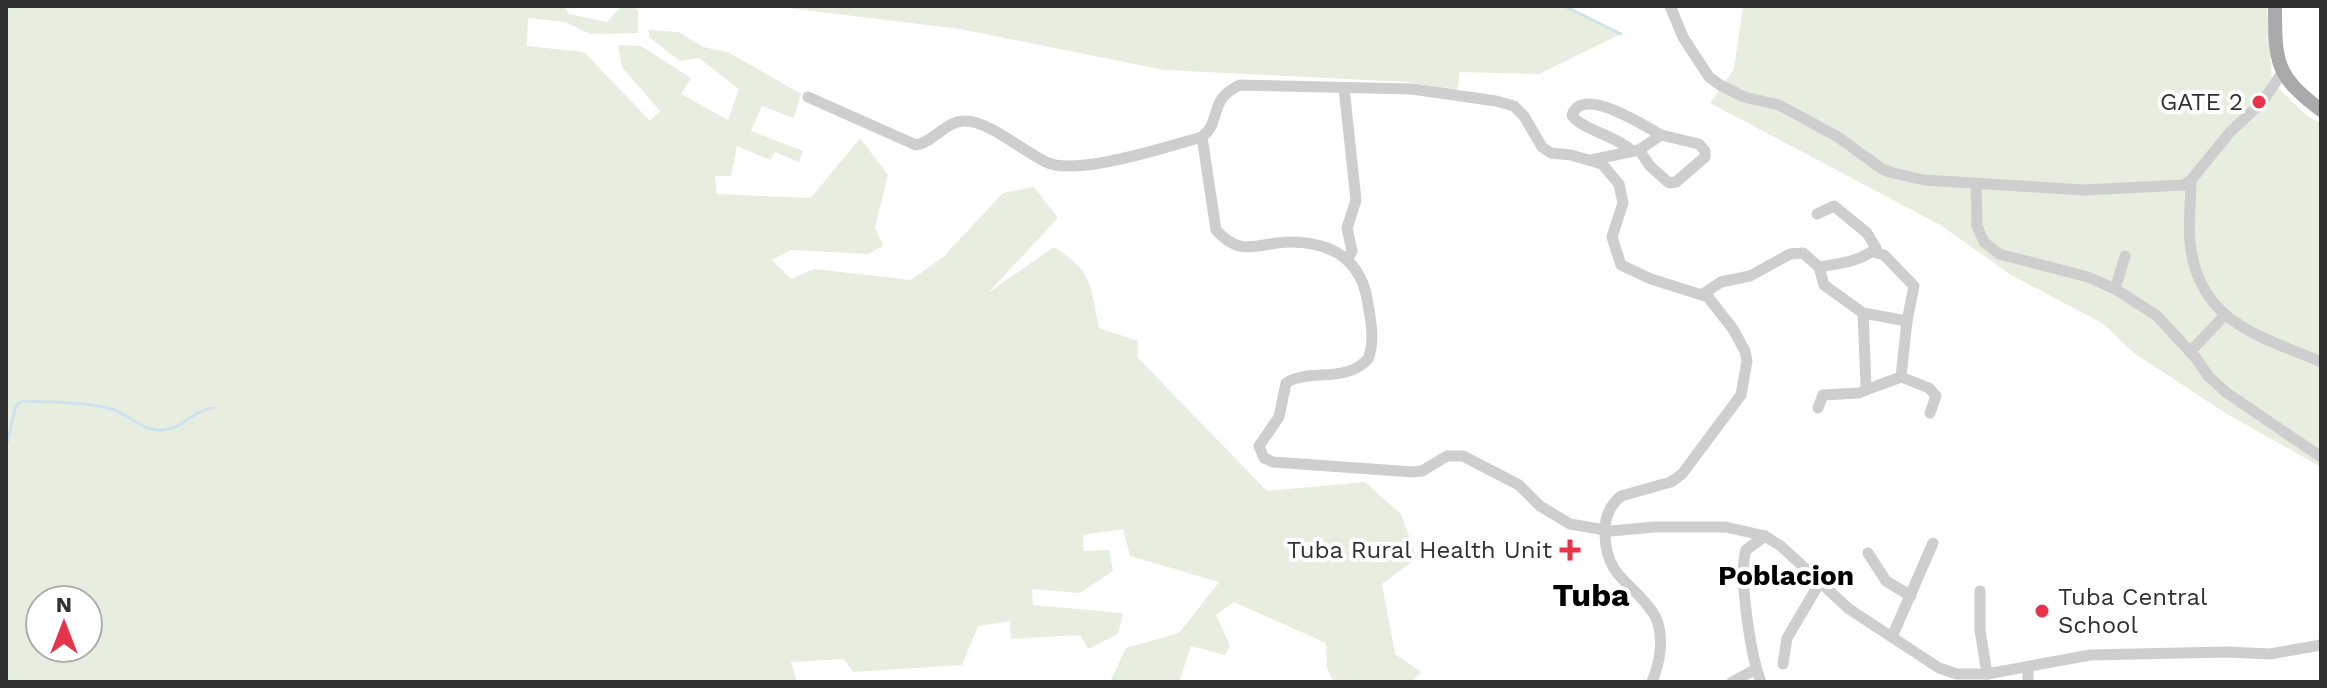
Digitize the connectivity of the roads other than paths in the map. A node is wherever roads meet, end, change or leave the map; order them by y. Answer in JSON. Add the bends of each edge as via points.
{"nodes":[{"id":1,"x":1670,"y":6,"type":"edge"},
{"id":2,"x":2275,"y":6,"type":"edge"},
{"id":3,"x":2282,"y":73,"type":"junction"},
{"id":4,"x":1344,"y":88,"type":"junction"},
{"id":5,"x":808,"y":97,"type":"dead end"},
{"id":6,"x":2321,"y":110,"type":"edge"},
{"id":7,"x":1661,"y":135,"type":"junction"},
{"id":8,"x":1202,"y":137,"type":"junction"},
{"id":9,"x":1635,"y":151,"type":"junction"},
{"id":10,"x":1591,"y":160,"type":"junction"},
{"id":11,"x":2191,"y":180,"type":"junction"},
{"id":12,"x":1976,"y":184,"type":"junction"},
{"id":13,"x":1817,"y":214,"type":"dead end"},
{"id":14,"x":1873,"y":252,"type":"junction"},
{"id":15,"x":2125,"y":256,"type":"dead end"},
{"id":16,"x":1348,"y":258,"type":"junction"},
{"id":17,"x":1819,"y":267,"type":"junction"},
{"id":18,"x":2115,"y":289,"type":"junction"},
{"id":19,"x":1703,"y":294,"type":"junction"},
{"id":20,"x":1863,"y":313,"type":"junction"},
{"id":21,"x":2224,"y":316,"type":"junction"},
{"id":22,"x":1907,"y":321,"type":"junction"},
{"id":23,"x":2190,"y":352,"type":"junction"},
{"id":24,"x":2321,"y":362,"type":"edge"},
{"id":25,"x":1901,"y":377,"type":"junction"},
{"id":26,"x":1871,"y":388,"type":"junction"},
{"id":27,"x":1818,"y":408,"type":"dead end"},
{"id":28,"x":1930,"y":413,"type":"dead end"},
{"id":29,"x":2321,"y":457,"type":"edge"},
{"id":30,"x":1605,"y":530,"type":"junction"},
{"id":31,"x":1765,"y":536,"type":"junction"},
{"id":32,"x":1933,"y":543,"type":"dead end"},
{"id":33,"x":1868,"y":553,"type":"dead end"},
{"id":34,"x":1819,"y":584,"type":"junction"},
{"id":35,"x":1980,"y":591,"type":"dead end"},
{"id":36,"x":1911,"y":596,"type":"junction"},
{"id":37,"x":1892,"y":637,"type":"junction"},
{"id":38,"x":2321,"y":645,"type":"edge"},
{"id":39,"x":1783,"y":664,"type":"dead end"},
{"id":40,"x":2028,"y":667,"type":"junction"},
{"id":41,"x":1756,"y":669,"type":"junction"},
{"id":42,"x":1987,"y":674,"type":"junction"},
{"id":43,"x":1652,"y":682,"type":"edge"},
{"id":44,"x":1732,"y":682,"type":"edge"},
{"id":45,"x":1761,"y":682,"type":"edge"},
{"id":46,"x":2028,"y":682,"type":"edge"}],
"edges":[{"from":1,"to":12,"type":"street","via":[[1683,37],[1720,85],[1791,111],[1882,169],[1924,180]]},
{"from":2,"to":3,"type":"main road"},
{"from":3,"to":6,"type":"main road"},
{"from":3,"to":11,"type":"street"},
{"from":4,"to":8,"type":"street","via":[[1240,85],[1215,108],[1210,130]]},
{"from":4,"to":10,"type":"street","via":[[1412,89],[1508,103],[1524,116],[1542,147]]},
{"from":4,"to":16,"type":"street","via":[[1356,200],[1347,228],[1352,251]]},
{"from":5,"to":8,"type":"street","via":[[916,145],[958,122],[971,122],[1050,164],[1104,163]]},
{"from":7,"to":9,"type":"street"},
{"from":7,"to":9,"type":"street","via":[[1699,144],[1705,151],[1702,161],[1669,183]]},
{"from":7,"to":9,"type":"street","via":[[1592,103],[1575,108],[1577,123]]},
{"from":8,"to":16,"type":"street","via":[[1216,230],[1229,243],[1256,248],[1302,243]]},
{"from":9,"to":10,"type":"street"},
{"from":10,"to":19,"type":"street","via":[[1612,173],[1623,193],[1612,237],[1621,265]]},
{"from":11,"to":12,"type":"street","via":[[2184,185],[2084,190]]},
{"from":11,"to":21,"type":"street","via":[[2195,267]]},
{"from":12,"to":18,"type":"street","via":[[1977,226],[1984,242],[1999,254],[2066,269]]},
{"from":13,"to":14,"type":"street","via":[[1834,206],[1867,233],[1875,243]]},
{"from":14,"to":17,"type":"street"},
{"from":14,"to":22,"type":"street","via":[[1884,255],[1913,283]]},
{"from":15,"to":18,"type":"street"},
{"from":16,"to":30,"type":"street","via":[[1367,294],[1370,354],[1355,369],[1286,383],[1279,417],[1259,446],[1264,458],[1413,472],[1447,456],[1463,456],[1519,485],[1563,521]]},
{"from":17,"to":19,"type":"street","via":[[1794,252]]},
{"from":17,"to":20,"type":"street","via":[[1824,285]]},
{"from":18,"to":23,"type":"street","via":[[2156,315]]},
{"from":19,"to":30,"type":"street","via":[[1722,313],[1745,351],[1741,395],[1682,474],[1621,496],[1610,509]]},
{"from":20,"to":22,"type":"street"},
{"from":20,"to":26,"type":"street","via":[[1864,384]]},
{"from":21,"to":23,"type":"street"},
{"from":21,"to":24,"type":"street","via":[[2244,330]]},
{"from":22,"to":25,"type":"street"},
{"from":23,"to":29,"type":"street","via":[[2227,393]]},
{"from":25,"to":26,"type":"street"},
{"from":25,"to":28,"type":"street","via":[[1934,391]]},
{"from":26,"to":27,"type":"street","via":[[1823,395]]},
{"from":30,"to":31,"type":"street","via":[[1703,526]]},
{"from":30,"to":43,"type":"street","via":[[1609,561],[1659,626],[1659,661]]},
{"from":31,"to":34,"type":"street"},
{"from":31,"to":41,"type":"street","via":[[1746,550],[1744,560]]},
{"from":32,"to":36,"type":"street"},
{"from":33,"to":36,"type":"street","via":[[1886,581]]},
{"from":34,"to":37,"type":"street"},
{"from":34,"to":39,"type":"street","via":[[1787,638]]},
{"from":35,"to":42,"type":"street"},
{"from":36,"to":37,"type":"street"},
{"from":37,"to":42,"type":"street","via":[[1949,672]]},
{"from":38,"to":40,"type":"street","via":[[2270,654],[2090,655]]},
{"from":40,"to":42,"type":"street"},
{"from":40,"to":46,"type":"street"},
{"from":41,"to":44,"type":"street"},
{"from":41,"to":45,"type":"street"}]}
